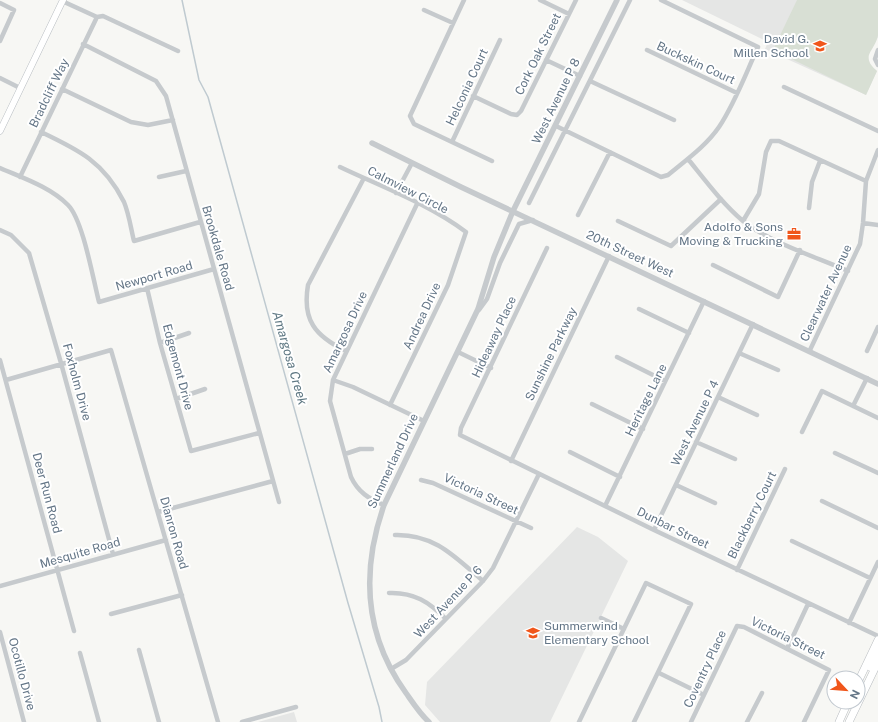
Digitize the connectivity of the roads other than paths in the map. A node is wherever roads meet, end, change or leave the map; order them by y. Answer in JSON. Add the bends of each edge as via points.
{"nodes":[{"id":1,"x":62,"y":0,"type":"edge"},
{"id":2,"x":464,"y":0,"type":"edge"},
{"id":3,"x":540,"y":0,"type":"edge"},
{"id":4,"x":576,"y":0,"type":"edge"},
{"id":5,"x":617,"y":0,"type":"edge"},
{"id":6,"x":630,"y":0,"type":"edge"},
{"id":7,"x":661,"y":0,"type":"edge"},
{"id":8,"x":0,"y":3,"type":"edge"},
{"id":9,"x":424,"y":10,"type":"dead end"},
{"id":10,"x":569,"y":14,"type":"junction"},
{"id":11,"x":96,"y":17,"type":"junction"},
{"id":12,"x":453,"y":23,"type":"junction"},
{"id":13,"x":500,"y":40,"type":"dead end"},
{"id":14,"x":0,"y":41,"type":"edge"},
{"id":15,"x":84,"y":44,"type":"junction"},
{"id":16,"x":647,"y":50,"type":"dead end"},
{"id":17,"x":878,"y":50,"type":"edge"},
{"id":18,"x":178,"y":51,"type":"dead end"},
{"id":19,"x":546,"y":60,"type":"junction"},
{"id":20,"x":878,"y":65,"type":"edge"},
{"id":21,"x":580,"y":76,"type":"junction"},
{"id":22,"x":0,"y":78,"type":"edge"},
{"id":23,"x":590,"y":80,"type":"junction"},
{"id":24,"x":784,"y":87,"type":"dead end"},
{"id":25,"x":20,"y":88,"type":"junction"},
{"id":26,"x":62,"y":89,"type":"junction"},
{"id":27,"x":737,"y":93,"type":"junction"},
{"id":28,"x":473,"y":96,"type":"junction"},
{"id":29,"x":172,"y":120,"type":"junction"},
{"id":30,"x":674,"y":120,"type":"dead end"},
{"id":31,"x":556,"y":126,"type":"junction"},
{"id":32,"x":0,"y":130,"type":"edge"},
{"id":33,"x":565,"y":130,"type":"junction"},
{"id":34,"x":878,"y":131,"type":"edge"},
{"id":35,"x":41,"y":132,"type":"junction"},
{"id":36,"x":452,"y":142,"type":"junction"},
{"id":37,"x":372,"y":143,"type":"dead end"},
{"id":38,"x":878,"y":150,"type":"edge"},
{"id":39,"x":610,"y":152,"type":"junction"},
{"id":40,"x":688,"y":159,"type":"junction"},
{"id":41,"x":492,"y":161,"type":"dead end"},
{"id":42,"x":820,"y":161,"type":"junction"},
{"id":43,"x":412,"y":163,"type":"junction"},
{"id":44,"x":340,"y":167,"type":"dead end"},
{"id":45,"x":0,"y":168,"type":"edge"},
{"id":46,"x":186,"y":171,"type":"junction"},
{"id":47,"x":20,"y":177,"type":"junction"},
{"id":48,"x":159,"y":177,"type":"dead end"},
{"id":49,"x":364,"y":178,"type":"junction"},
{"id":50,"x":866,"y":182,"type":"junction"},
{"id":51,"x":396,"y":193,"type":"junction"},
{"id":52,"x":721,"y":199,"type":"junction"},
{"id":53,"x":530,"y":203,"type":"dead end"},
{"id":54,"x":417,"y":204,"type":"junction"},
{"id":55,"x":810,"y":208,"type":"dead end"},
{"id":56,"x":513,"y":211,"type":"junction"},
{"id":57,"x":578,"y":215,"type":"dead end"},
{"id":58,"x":533,"y":220,"type":"junction"},
{"id":59,"x":618,"y":221,"type":"dead end"},
{"id":60,"x":743,"y":221,"type":"junction"},
{"id":61,"x":200,"y":222,"type":"junction"},
{"id":62,"x":864,"y":223,"type":"junction"},
{"id":63,"x":878,"y":225,"type":"edge"},
{"id":64,"x":0,"y":230,"type":"edge"},
{"id":65,"x":466,"y":232,"type":"joint"},
{"id":66,"x":547,"y":248,"type":"dead end"},
{"id":67,"x":800,"y":250,"type":"junction"},
{"id":68,"x":609,"y":256,"type":"junction"},
{"id":69,"x":713,"y":265,"type":"dead end"},
{"id":70,"x":214,"y":270,"type":"junction"},
{"id":71,"x":848,"y":271,"type":"junction"},
{"id":72,"x":146,"y":288,"type":"junction"},
{"id":73,"x":704,"y":302,"type":"junction"},
{"id":74,"x":639,"y":309,"type":"dead end"},
{"id":75,"x":475,"y":315,"type":"junction"},
{"id":76,"x":753,"y":324,"type":"junction"},
{"id":77,"x":878,"y":327,"type":"edge"},
{"id":78,"x":189,"y":333,"type":"dead end"},
{"id":79,"x":689,"y":333,"type":"junction"},
{"id":80,"x":160,"y":343,"type":"junction"},
{"id":81,"x":810,"y":350,"type":"junction"},
{"id":82,"x":346,"y":351,"type":"junction"},
{"id":83,"x":866,"y":351,"type":"dead end"},
{"id":84,"x":458,"y":352,"type":"junction"},
{"id":85,"x":739,"y":353,"type":"junction"},
{"id":86,"x":617,"y":357,"type":"dead end"},
{"id":87,"x":0,"y":360,"type":"edge"},
{"id":88,"x":61,"y":363,"type":"junction"},
{"id":89,"x":491,"y":368,"type":"junction"},
{"id":90,"x":778,"y":370,"type":"dead end"},
{"id":91,"x":867,"y":378,"type":"junction"},
{"id":92,"x":6,"y":380,"type":"junction"},
{"id":93,"x":333,"y":380,"type":"junction"},
{"id":94,"x":665,"y":381,"type":"junction"},
{"id":95,"x":878,"y":384,"type":"edge"},
{"id":96,"x":205,"y":389,"type":"dead end"},
{"id":97,"x":718,"y":397,"type":"junction"},
{"id":98,"x":176,"y":399,"type":"junction"},
{"id":99,"x":592,"y":404,"type":"dead end"},
{"id":100,"x":390,"y":405,"type":"junction"},
{"id":101,"x":853,"y":406,"type":"junction"},
{"id":102,"x":757,"y":415,"type":"dead end"},
{"id":103,"x":878,"y":418,"type":"edge"},
{"id":104,"x":424,"y":421,"type":"junction"},
{"id":105,"x":643,"y":429,"type":"junction"},
{"id":106,"x":802,"y":432,"type":"dead end"},
{"id":107,"x":259,"y":433,"type":"junction"},
{"id":108,"x":460,"y":435,"type":"joint"},
{"id":109,"x":696,"y":442,"type":"junction"},
{"id":110,"x":372,"y":449,"type":"dead end"},
{"id":111,"x":570,"y":452,"type":"dead end"},
{"id":112,"x":835,"y":453,"type":"dead end"},
{"id":113,"x":345,"y":454,"type":"junction"},
{"id":114,"x":736,"y":459,"type":"dead end"},
{"id":115,"x":511,"y":461,"type":"junction"},
{"id":116,"x":785,"y":469,"type":"dead end"},
{"id":117,"x":878,"y":473,"type":"edge"},
{"id":118,"x":539,"y":474,"type":"junction"},
{"id":119,"x":620,"y":477,"type":"junction"},
{"id":120,"x":421,"y":480,"type":"dead end"},
{"id":121,"x":273,"y":481,"type":"junction"},
{"id":122,"x":676,"y":485,"type":"junction"},
{"id":123,"x":822,"y":501,"type":"dead end"},
{"id":124,"x":279,"y":502,"type":"dead end"},
{"id":125,"x":715,"y":503,"type":"dead end"},
{"id":126,"x":384,"y":505,"type":"junction"},
{"id":127,"x":605,"y":506,"type":"junction"},
{"id":128,"x":158,"y":512,"type":"junction"},
{"id":129,"x":516,"y":521,"type":"junction"},
{"id":130,"x":531,"y":528,"type":"dead end"},
{"id":131,"x":878,"y":528,"type":"edge"},
{"id":132,"x":654,"y":530,"type":"junction"},
{"id":133,"x":395,"y":535,"type":"dead end"},
{"id":134,"x":166,"y":540,"type":"junction"},
{"id":135,"x":792,"y":541,"type":"dead end"},
{"id":136,"x":113,"y":554,"type":"junction"},
{"id":137,"x":878,"y":562,"type":"edge"},
{"id":138,"x":57,"y":569,"type":"junction"},
{"id":139,"x":737,"y":570,"type":"junction"},
{"id":140,"x":870,"y":578,"type":"junction"},
{"id":141,"x":483,"y":581,"type":"junction"},
{"id":142,"x":0,"y":586,"type":"edge"},
{"id":143,"x":389,"y":593,"type":"dead end"},
{"id":144,"x":182,"y":595,"type":"junction"},
{"id":145,"x":808,"y":604,"type":"junction"},
{"id":146,"x":111,"y":614,"type":"dead end"},
{"id":147,"x":601,"y":618,"type":"dead end"},
{"id":148,"x":446,"y":619,"type":"junction"},
{"id":149,"x":849,"y":623,"type":"junction"},
{"id":150,"x":738,"y":626,"type":"joint"},
{"id":151,"x":624,"y":629,"type":"junction"},
{"id":152,"x":74,"y":631,"type":"dead end"},
{"id":153,"x":0,"y":632,"type":"edge"},
{"id":154,"x":878,"y":636,"type":"edge"},
{"id":155,"x":878,"y":640,"type":"edge"},
{"id":156,"x":787,"y":649,"type":"junction"},
{"id":157,"x":139,"y":650,"type":"dead end"},
{"id":158,"x":878,"y":651,"type":"edge"},
{"id":159,"x":80,"y":653,"type":"dead end"},
{"id":160,"x":878,"y":662,"type":"edge"},
{"id":161,"x":391,"y":669,"type":"junction"},
{"id":162,"x":864,"y":670,"type":"edge"},
{"id":163,"x":659,"y":673,"type":"junction"},
{"id":164,"x":866,"y":679,"type":"edge"},
{"id":165,"x":866,"y":684,"type":"edge"},
{"id":166,"x":762,"y":693,"type":"dead end"},
{"id":167,"x":704,"y":695,"type":"junction"},
{"id":168,"x":296,"y":707,"type":"dead end"},
{"id":169,"x":844,"y":710,"type":"edge"},
{"id":170,"x":854,"y":710,"type":"edge"},
{"id":171,"x":580,"y":721,"type":"edge"},
{"id":172,"x":24,"y":722,"type":"edge"},
{"id":173,"x":99,"y":722,"type":"edge"},
{"id":174,"x":159,"y":722,"type":"edge"},
{"id":175,"x":218,"y":722,"type":"edge"},
{"id":176,"x":242,"y":722,"type":"edge"},
{"id":177,"x":428,"y":722,"type":"edge"},
{"id":178,"x":586,"y":722,"type":"edge"},
{"id":179,"x":634,"y":722,"type":"edge"},
{"id":180,"x":691,"y":722,"type":"edge"},
{"id":181,"x":747,"y":722,"type":"edge"},
{"id":182,"x":804,"y":722,"type":"edge"},
{"id":183,"x":839,"y":722,"type":"edge"},
{"id":184,"x":849,"y":722,"type":"edge"}],
"edges":[{"from":1,"to":11,"type":"street"},
{"from":1,"to":25,"type":"main road"},
{"from":2,"to":12,"type":"street"},
{"from":3,"to":10,"type":"street"},
{"from":4,"to":10,"type":"street","name":"Cork Oak Street"},
{"from":5,"to":21,"type":"street","name":"West Avenue P 8"},
{"from":6,"to":23,"type":"street","name":"West Avenue P 8"},
{"from":7,"to":27,"type":"street","via":[[758,47]]},
{"from":8,"to":14,"type":"street","via":[[14,10]]},
{"from":9,"to":12,"type":"street"},
{"from":10,"to":19,"type":"street","name":"Cork Oak Street"},
{"from":11,"to":15,"type":"street","name":"Bradcliff Way"},
{"from":11,"to":18,"type":"street","via":[[103,16]]},
{"from":12,"to":36,"type":"street","via":[[410,116],[414,124]]},
{"from":13,"to":28,"type":"street","name":"Helconia Court"},
{"from":15,"to":26,"type":"street","name":"Bradcliff Way"},
{"from":15,"to":29,"type":"street","name":"Brookdale Road","via":[[156,81],[166,96]]},
{"from":16,"to":27,"type":"street","name":"Buckskin Court"},
{"from":17,"to":20,"type":"street","via":[[875,59]]},
{"from":19,"to":21,"type":"street"},
{"from":19,"to":28,"type":"street","name":"Cork Oak Street","via":[[521,111],[517,114],[511,114]]},
{"from":21,"to":31,"type":"street","name":"West Avenue P 8"},
{"from":22,"to":25,"type":"street"},
{"from":23,"to":30,"type":"street"},
{"from":23,"to":33,"type":"street","name":"West Avenue P 8"},
{"from":24,"to":34,"type":"street"},
{"from":25,"to":32,"type":"main road"},
{"from":26,"to":29,"type":"street","via":[[131,122],[148,125]]},
{"from":26,"to":35,"type":"street","name":"Bradcliff Way"},
{"from":27,"to":40,"type":"street","via":[[719,127]]},
{"from":28,"to":36,"type":"street","name":"Helconia Court"},
{"from":29,"to":46,"type":"street","name":"Brookdale Road"},
{"from":31,"to":33,"type":"street"},
{"from":31,"to":56,"type":"street","name":"West Avenue P 8"},
{"from":33,"to":39,"type":"street"},
{"from":33,"to":53,"type":"street","name":"West Avenue P 8"},
{"from":35,"to":47,"type":"street","name":"Bradcliff Way"},
{"from":35,"to":61,"type":"street","via":[[92,159],[110,179],[124,203],[134,241]]},
{"from":36,"to":41,"type":"street"},
{"from":37,"to":43,"type":"street","name":"20th Street West"},
{"from":38,"to":50,"type":"street","name":"Clearwater Avenue"},
{"from":39,"to":40,"type":"street","via":[[661,177],[668,175]]},
{"from":39,"to":57,"type":"street"},
{"from":40,"to":52,"type":"street"},
{"from":42,"to":50,"type":"street"},
{"from":42,"to":55,"type":"street","via":[[812,182]]},
{"from":42,"to":60,"type":"street","via":[[779,141],[771,141],[766,152],[759,194]]},
{"from":43,"to":51,"type":"street"},
{"from":43,"to":56,"type":"street","name":"20th Street West"},
{"from":44,"to":49,"type":"street","name":"Calmview Circle"},
{"from":45,"to":47,"type":"street"},
{"from":46,"to":48,"type":"street"},
{"from":46,"to":61,"type":"street","name":"Brookdale Road"},
{"from":47,"to":72,"type":"street","name":"Newport Road","via":[[51,192],[69,206],[78,222],[99,302]]},
{"from":49,"to":51,"type":"street","name":"Calmview Circle"},
{"from":49,"to":82,"type":"street","via":[[308,285],[305,300],[307,315],[324,339]]},
{"from":50,"to":62,"type":"street","name":"Clearwater Avenue"},
{"from":51,"to":54,"type":"street","name":"Calmview Circle"},
{"from":52,"to":59,"type":"street","via":[[671,246]]},
{"from":52,"to":60,"type":"street"},
{"from":54,"to":65,"type":"street","name":"Calmview Circle"},
{"from":54,"to":82,"type":"street","name":"Amargosa Drive"},
{"from":56,"to":58,"type":"street","name":"20th Street West"},
{"from":56,"to":75,"type":"street","name":"Summerland Drive","via":[[494,257]]},
{"from":58,"to":68,"type":"street","name":"20th Street West"},
{"from":58,"to":75,"type":"street","via":[[519,224],[500,263],[487,299]]},
{"from":60,"to":67,"type":"street","via":[[765,235]]},
{"from":61,"to":70,"type":"street","name":"Brookdale Road"},
{"from":62,"to":63,"type":"street"},
{"from":62,"to":71,"type":"street","name":"Clearwater Avenue","via":[[860,244]]},
{"from":64,"to":88,"type":"street","name":"Foxholm Drive","via":[[11,235],[29,253]]},
{"from":65,"to":100,"type":"street","name":"Andrea Drive","via":[[448,285]]},
{"from":66,"to":89,"type":"street","name":"Hideaway Place"},
{"from":67,"to":69,"type":"street","via":[[778,296]]},
{"from":67,"to":71,"type":"street"},
{"from":68,"to":73,"type":"street","name":"20th Street West"},
{"from":68,"to":115,"type":"street","name":"Sunshine Parkway"},
{"from":70,"to":72,"type":"street","name":"Newport Road"},
{"from":70,"to":107,"type":"street","name":"Brookdale Road"},
{"from":71,"to":81,"type":"street","name":"Clearwater Avenue"},
{"from":72,"to":80,"type":"street","name":"Edgemont Drive"},
{"from":73,"to":76,"type":"street","name":"20th Street West"},
{"from":73,"to":79,"type":"street","name":"Heritage Lane"},
{"from":74,"to":79,"type":"street"},
{"from":75,"to":84,"type":"street","name":"Summerland Drive"},
{"from":76,"to":81,"type":"street","name":"20th Street West"},
{"from":76,"to":85,"type":"street","name":"West Avenue P 4"},
{"from":77,"to":83,"type":"street"},
{"from":78,"to":80,"type":"street"},
{"from":79,"to":94,"type":"street","name":"Heritage Lane"},
{"from":80,"to":98,"type":"street","name":"Edgemont Drive"},
{"from":81,"to":91,"type":"street","name":"20th Street West"},
{"from":82,"to":93,"type":"street","name":"Amargosa Drive"},
{"from":84,"to":89,"type":"street"},
{"from":84,"to":104,"type":"street","name":"Summerland Drive"},
{"from":85,"to":90,"type":"street"},
{"from":85,"to":97,"type":"street","name":"West Avenue P 4"},
{"from":86,"to":94,"type":"street"},
{"from":87,"to":92,"type":"street","name":"Deer Run Road"},
{"from":88,"to":92,"type":"street"},
{"from":88,"to":128,"type":"street","name":"Dianron Road","via":[[111,350]]},
{"from":88,"to":136,"type":"street","name":"Foxholm Drive"},
{"from":89,"to":108,"type":"street","name":"Hideaway Place","via":[[461,428]]},
{"from":91,"to":95,"type":"street","name":"20th Street West"},
{"from":91,"to":101,"type":"street"},
{"from":92,"to":138,"type":"street","name":"Deer Run Road"},
{"from":93,"to":100,"type":"street"},
{"from":93,"to":113,"type":"street","name":"Amargosa Drive","via":[[330,401]]},
{"from":94,"to":105,"type":"street","name":"Heritage Lane"},
{"from":96,"to":98,"type":"street"},
{"from":97,"to":102,"type":"street"},
{"from":97,"to":109,"type":"street","name":"West Avenue P 4"},
{"from":98,"to":107,"type":"street","name":"Edgemont Drive","via":[[191,451]]},
{"from":99,"to":105,"type":"street"},
{"from":100,"to":104,"type":"street"},
{"from":101,"to":103,"type":"street"},
{"from":101,"to":106,"type":"street","via":[[822,391]]},
{"from":104,"to":126,"type":"street","name":"Summerland Drive"},
{"from":105,"to":119,"type":"street","name":"Heritage Lane"},
{"from":107,"to":121,"type":"street","name":"Brookdale Road"},
{"from":108,"to":115,"type":"street","name":"Dunbar Street"},
{"from":109,"to":114,"type":"street"},
{"from":109,"to":122,"type":"street","name":"West Avenue P 4"},
{"from":110,"to":113,"type":"street","via":[[360,449]]},
{"from":111,"to":119,"type":"street"},
{"from":112,"to":117,"type":"street"},
{"from":113,"to":126,"type":"street","name":"Amargosa Drive","via":[[355,486],[363,494]]},
{"from":115,"to":118,"type":"street","name":"Dunbar Street"},
{"from":116,"to":139,"type":"street","name":"Blackberry Court"},
{"from":118,"to":127,"type":"street","name":"Dunbar Street"},
{"from":118,"to":129,"type":"street","name":"West Avenue P 6"},
{"from":119,"to":127,"type":"street","name":"Heritage Lane"},
{"from":120,"to":129,"type":"street","name":"Victoria Street","via":[[433,483]]},
{"from":121,"to":124,"type":"street","name":"Brookdale Road"},
{"from":121,"to":128,"type":"street"},
{"from":122,"to":125,"type":"street"},
{"from":122,"to":132,"type":"street","name":"West Avenue P 4"},
{"from":123,"to":131,"type":"street"},
{"from":126,"to":161,"type":"street","name":"Summerland Drive","via":[[372,545],[369,589],[370,606],[379,643]]},
{"from":127,"to":132,"type":"street","name":"Dunbar Street"},
{"from":128,"to":134,"type":"street","name":"Dianron Road"},
{"from":129,"to":130,"type":"street","name":"Victoria Street"},
{"from":129,"to":141,"type":"street","name":"West Avenue P 6","via":[[493,568]]},
{"from":132,"to":139,"type":"street","name":"Dunbar Street"},
{"from":133,"to":141,"type":"street","via":[[407,535],[438,544]]},
{"from":134,"to":136,"type":"street","name":"Mesquite Road"},
{"from":134,"to":144,"type":"street","name":"Dianron Road"},
{"from":135,"to":140,"type":"street"},
{"from":136,"to":138,"type":"street","name":"Mesquite Road"},
{"from":137,"to":140,"type":"street"},
{"from":138,"to":142,"type":"street","name":"Mesquite Road"},
{"from":138,"to":152,"type":"street","name":"Deer Run Road"},
{"from":139,"to":145,"type":"street","name":"Dunbar Street"},
{"from":140,"to":149,"type":"street"},
{"from":141,"to":148,"type":"street","name":"West Avenue P 6"},
{"from":143,"to":148,"type":"street","via":[[406,593],[421,599]]},
{"from":144,"to":146,"type":"street"},
{"from":144,"to":175,"type":"street","name":"Dianron Road"},
{"from":145,"to":149,"type":"street","name":"Dunbar Street"},
{"from":145,"to":156,"type":"street"},
{"from":147,"to":151,"type":"street"},
{"from":148,"to":161,"type":"street","name":"West Avenue P 6","via":[[406,660]]},
{"from":149,"to":154,"type":"street","name":"Dunbar Street"},
{"from":150,"to":156,"type":"street","name":"Victoria Street"},
{"from":150,"to":167,"type":"street","name":"Coventry Place"},
{"from":151,"to":163,"type":"street","via":[[646,583],[691,604]]},
{"from":151,"to":171,"type":"street"},
{"from":153,"to":172,"type":"street","name":"Ocotillo Drive"},
{"from":155,"to":162,"type":"main road"},
{"from":156,"to":182,"type":"street","name":"Victoria Street","via":[[828,670]]},
{"from":157,"to":174,"type":"street"},
{"from":158,"to":164,"type":"main road"},
{"from":159,"to":173,"type":"street"},
{"from":160,"to":165,"type":"main road"},
{"from":161,"to":177,"type":"street","name":"Summerland Drive"},
{"from":163,"to":167,"type":"street"},
{"from":163,"to":179,"type":"street"},
{"from":166,"to":181,"type":"street"},
{"from":167,"to":180,"type":"street","name":"Coventry Place"},
{"from":168,"to":176,"type":"street"},
{"from":169,"to":183,"type":"main road"},
{"from":170,"to":184,"type":"main road"},
{"from":171,"to":178,"type":"street"}]}
